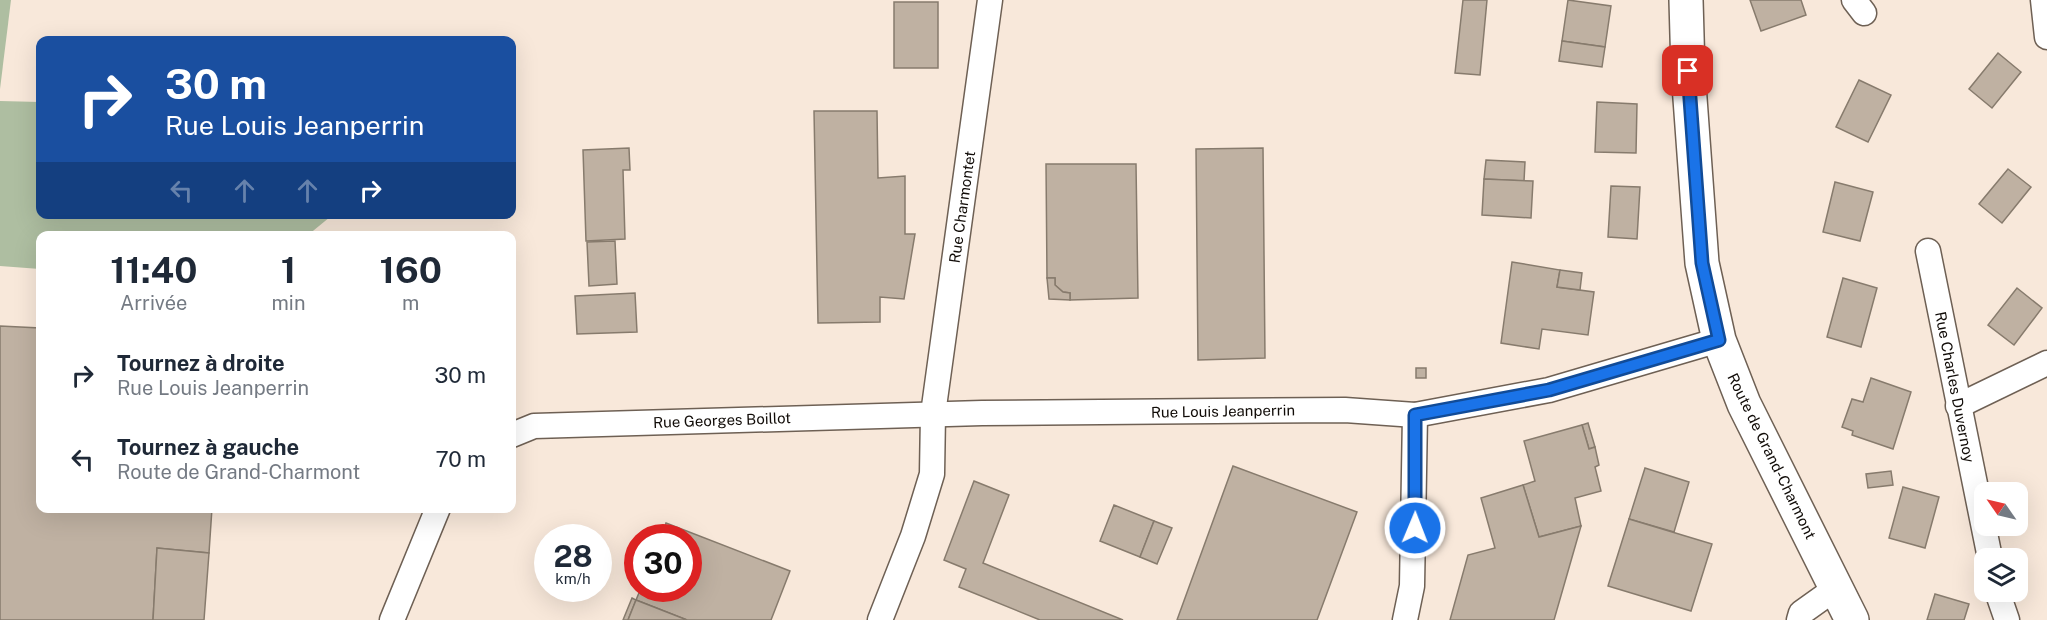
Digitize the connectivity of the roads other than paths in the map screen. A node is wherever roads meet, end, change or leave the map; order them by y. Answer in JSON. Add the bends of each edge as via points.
{"nodes":[{"id":1,"x":990,"y":0,"type":"edge"},
{"id":2,"x":1686,"y":0,"type":"edge"},
{"id":3,"x":2043,"y":0,"type":"edge"},
{"id":4,"x":2047,"y":38,"type":"edge"},
{"id":5,"x":1928,"y":252,"type":"dead end"},
{"id":6,"x":1719,"y":340,"type":"junction"},
{"id":7,"x":2047,"y":363,"type":"edge"},
{"id":8,"x":1958,"y":406,"type":"junction"},
{"id":9,"x":933,"y":414,"type":"junction"},
{"id":10,"x":1415,"y":415,"type":"junction"},
{"id":11,"x":516,"y":433,"type":"edge"},
{"id":12,"x":436,"y":513,"type":"edge"},
{"id":13,"x":1988,"y":548,"type":"edge"},
{"id":14,"x":1836,"y":588,"type":"junction"},
{"id":15,"x":2001,"y":602,"type":"edge"},
{"id":16,"x":392,"y":620,"type":"edge"},
{"id":17,"x":880,"y":620,"type":"edge"},
{"id":18,"x":1405,"y":620,"type":"edge"},
{"id":19,"x":1799,"y":620,"type":"edge"},
{"id":20,"x":1852,"y":620,"type":"edge"},
{"id":21,"x":2007,"y":620,"type":"edge"}],
"edges":[{"from":1,"to":9,"type":"street","name":"Rue Charmontet"},
{"from":2,"to":6,"type":"street","name":"Route de Grand-Charmont","via":[[1702,263]]},
{"from":3,"to":4,"type":"street"},
{"from":5,"to":8,"type":"street","name":"Rue Charles Duvernoy"},
{"from":6,"to":10,"type":"street","name":"Rue Louis Jeanperrin","via":[[1549,390]]},
{"from":6,"to":14,"type":"street","name":"Route de Grand-Charmont","via":[[1744,404]]},
{"from":7,"to":8,"type":"street"},
{"from":8,"to":13,"type":"street","name":"Rue Charles Duvernoy"},
{"from":9,"to":10,"type":"street","name":"Rue Louis Jeanperrin","via":[[1345,410]]},
{"from":9,"to":11,"type":"street","name":"Rue Georges Boillot","via":[[534,426]]},
{"from":9,"to":17,"type":"street","via":[[932,474]]},
{"from":10,"to":18,"type":"street","via":[[1412,586]]},
{"from":12,"to":16,"type":"street"},
{"from":14,"to":19,"type":"street","via":[[1802,613]]},
{"from":14,"to":20,"type":"street","name":"Route de Grand-Charmont"},
{"from":15,"to":21,"type":"street"}]}
